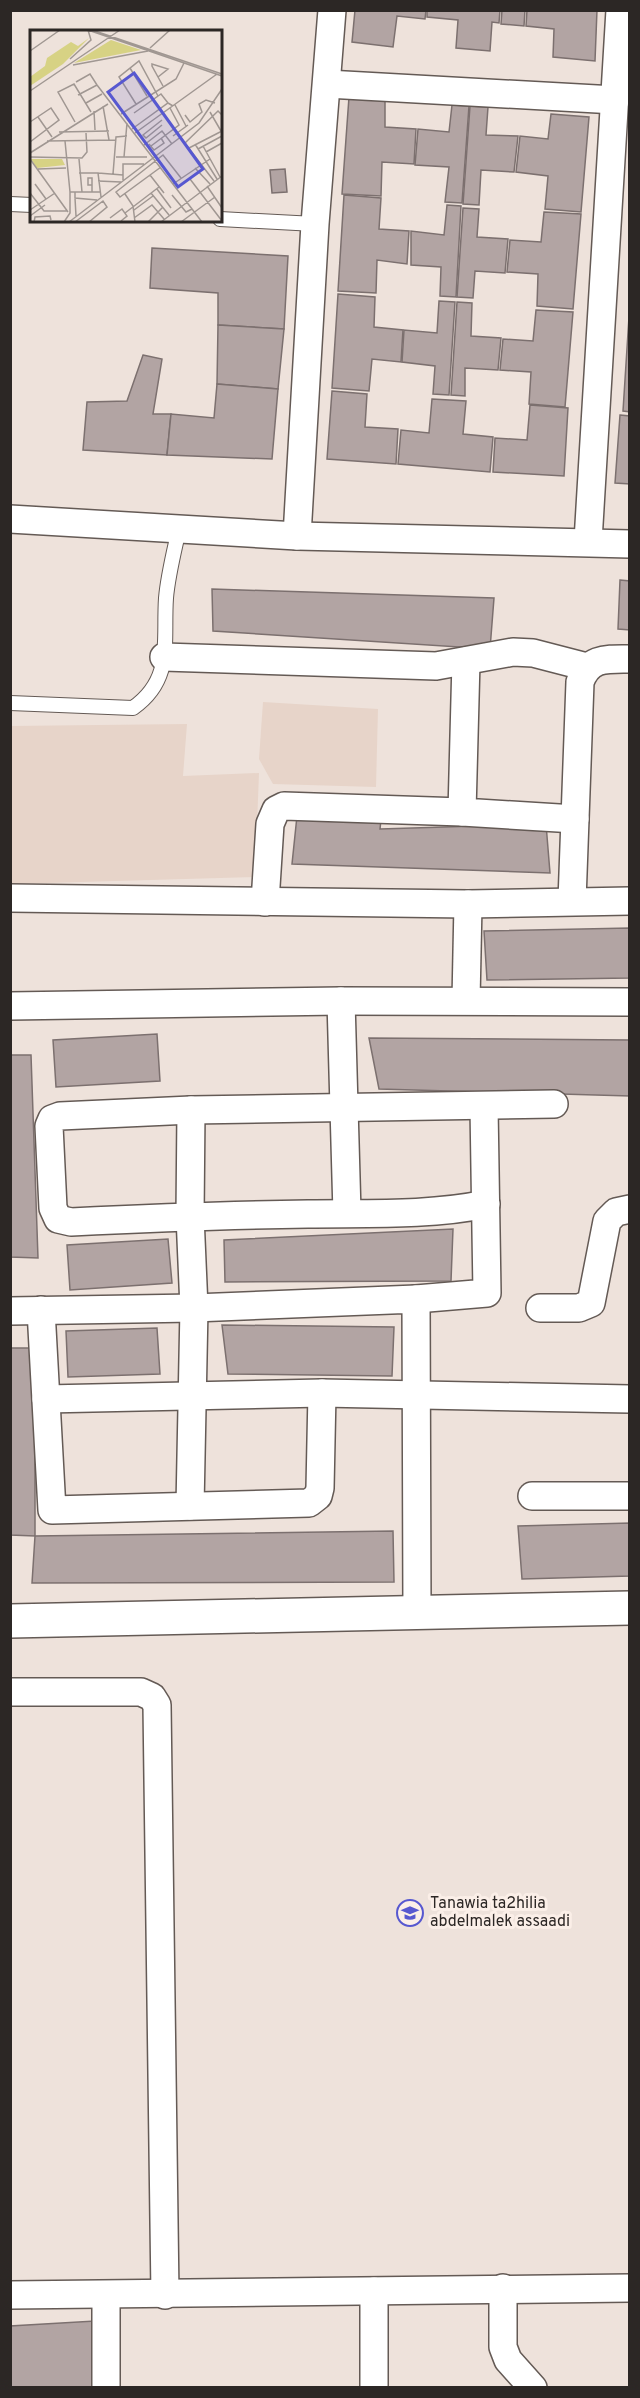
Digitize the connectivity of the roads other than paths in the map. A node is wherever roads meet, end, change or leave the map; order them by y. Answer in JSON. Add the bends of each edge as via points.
{"nodes":[{"id":1,"x":332,"y":10,"type":"edge"},
{"id":2,"x":620,"y":10,"type":"edge"},
{"id":3,"x":327,"y":84,"type":"junction"},
{"id":4,"x":615,"y":100,"type":"junction"},
{"id":5,"x":10,"y":204,"type":"edge"},
{"id":6,"x":30,"y":205,"type":"edge"},
{"id":7,"x":222,"y":219,"type":"edge"},
{"id":8,"x":315,"y":225,"type":"junction"},
{"id":9,"x":10,"y":519,"type":"edge"},
{"id":10,"x":179,"y":529,"type":"junction"},
{"id":11,"x":297,"y":536,"type":"junction"},
{"id":12,"x":588,"y":541,"type":"junction"},
{"id":13,"x":630,"y":544,"type":"edge"},
{"id":14,"x":164,"y":657,"type":"junction"},
{"id":15,"x":630,"y":659,"type":"edge"},
{"id":16,"x":466,"y":661,"type":"junction"},
{"id":17,"x":587,"y":667,"type":"junction"},
{"id":18,"x":10,"y":703,"type":"edge"},
{"id":19,"x":462,"y":812,"type":"junction"},
{"id":20,"x":575,"y":819,"type":"junction"},
{"id":21,"x":10,"y":898,"type":"edge"},
{"id":22,"x":572,"y":901,"type":"junction"},
{"id":23,"x":630,"y":901,"type":"edge"},
{"id":24,"x":265,"y":902,"type":"junction"},
{"id":25,"x":468,"y":904,"type":"junction"},
{"id":26,"x":466,"y":1000,"type":"junction"},
{"id":27,"x":341,"y":1001,"type":"junction"},
{"id":28,"x":630,"y":1002,"type":"edge"},
{"id":29,"x":10,"y":1006,"type":"edge"},
{"id":30,"x":554,"y":1104,"type":"dead end"},
{"id":31,"x":484,"y":1107,"type":"junction"},
{"id":32,"x":345,"y":1109,"type":"junction"},
{"id":33,"x":191,"y":1110,"type":"junction"},
{"id":34,"x":486,"y":1204,"type":"junction"},
{"id":35,"x":630,"y":1209,"type":"edge"},
{"id":36,"x":347,"y":1213,"type":"junction"},
{"id":37,"x":189,"y":1216,"type":"junction"},
{"id":38,"x":416,"y":1299,"type":"junction"},
{"id":39,"x":194,"y":1308,"type":"junction"},
{"id":40,"x":540,"y":1308,"type":"dead end"},
{"id":41,"x":41,"y":1310,"type":"junction"},
{"id":42,"x":10,"y":1311,"type":"edge"},
{"id":43,"x":322,"y":1393,"type":"junction"},
{"id":44,"x":414,"y":1395,"type":"junction"},
{"id":45,"x":191,"y":1397,"type":"junction"},
{"id":46,"x":46,"y":1399,"type":"junction"},
{"id":47,"x":630,"y":1399,"type":"edge"},
{"id":48,"x":532,"y":1496,"type":"dead end"},
{"id":49,"x":630,"y":1496,"type":"edge"},
{"id":50,"x":190,"y":1506,"type":"junction"},
{"id":51,"x":630,"y":1608,"type":"edge"},
{"id":52,"x":417,"y":1614,"type":"junction"},
{"id":53,"x":10,"y":1621,"type":"edge"},
{"id":54,"x":10,"y":1692,"type":"edge"},
{"id":55,"x":503,"y":2288,"type":"junction"},
{"id":56,"x":630,"y":2288,"type":"edge"},
{"id":57,"x":374,"y":2291,"type":"junction"},
{"id":58,"x":10,"y":2295,"type":"edge"},
{"id":59,"x":106,"y":2295,"type":"junction"},
{"id":60,"x":165,"y":2295,"type":"junction"},
{"id":61,"x":106,"y":2388,"type":"edge"},
{"id":62,"x":374,"y":2388,"type":"edge"},
{"id":63,"x":533,"y":2388,"type":"edge"}],
"edges":[{"from":1,"to":3,"type":"street"},
{"from":2,"to":4,"type":"street"},
{"from":3,"to":4,"type":"street"},
{"from":3,"to":8,"type":"street"},
{"from":4,"to":12,"type":"street"},
{"from":5,"to":6,"type":"lane"},
{"from":7,"to":8,"type":"lane"},
{"from":8,"to":11,"type":"street"},
{"from":9,"to":10,"type":"street"},
{"from":10,"to":11,"type":"street"},
{"from":10,"to":14,"type":"lane","via":[[169,574]]},
{"from":11,"to":12,"type":"street"},
{"from":12,"to":13,"type":"street"},
{"from":14,"to":16,"type":"street","via":[[408,666]]},
{"from":14,"to":18,"type":"lane","via":[[158,684],[149,697],[133,708]]},
{"from":15,"to":17,"type":"street","via":[[596,660]]},
{"from":16,"to":17,"type":"street","via":[[513,652]]},
{"from":16,"to":19,"type":"street"},
{"from":17,"to":20,"type":"street","via":[[579,685]]},
{"from":19,"to":20,"type":"street"},
{"from":19,"to":24,"type":"street","via":[[284,806],[276,810],[270,824]]},
{"from":20,"to":22,"type":"street"},
{"from":21,"to":24,"type":"street"},
{"from":22,"to":23,"type":"street"},
{"from":22,"to":25,"type":"street"},
{"from":24,"to":25,"type":"street"},
{"from":25,"to":26,"type":"street"},
{"from":26,"to":27,"type":"street"},
{"from":26,"to":28,"type":"street"},
{"from":27,"to":29,"type":"street"},
{"from":27,"to":32,"type":"street"},
{"from":30,"to":31,"type":"street"},
{"from":31,"to":32,"type":"street"},
{"from":31,"to":34,"type":"street"},
{"from":32,"to":33,"type":"street"},
{"from":32,"to":36,"type":"street"},
{"from":33,"to":37,"type":"street"},
{"from":33,"to":37,"type":"street","via":[[60,1116],[52,1119],[49,1126],[53,1208],[58,1219],[71,1222]]},
{"from":34,"to":36,"type":"street"},
{"from":34,"to":38,"type":"street","via":[[487,1293]]},
{"from":35,"to":40,"type":"street","via":[[616,1212],[607,1221],[591,1304],[579,1308]]},
{"from":36,"to":37,"type":"street"},
{"from":37,"to":39,"type":"street"},
{"from":38,"to":39,"type":"street"},
{"from":38,"to":44,"type":"street"},
{"from":39,"to":41,"type":"street"},
{"from":39,"to":45,"type":"street"},
{"from":41,"to":42,"type":"street"},
{"from":41,"to":46,"type":"street"},
{"from":43,"to":44,"type":"street"},
{"from":43,"to":45,"type":"street"},
{"from":43,"to":50,"type":"street","via":[[318,1496],[309,1503]]},
{"from":44,"to":47,"type":"street"},
{"from":44,"to":52,"type":"street"},
{"from":45,"to":46,"type":"street"},
{"from":45,"to":50,"type":"street"},
{"from":46,"to":50,"type":"street","via":[[52,1510]]},
{"from":48,"to":49,"type":"street"},
{"from":51,"to":52,"type":"street"},
{"from":52,"to":53,"type":"street"},
{"from":54,"to":60,"type":"street","via":[[141,1692],[152,1697],[157,1705]]},
{"from":55,"to":56,"type":"street"},
{"from":55,"to":57,"type":"street"},
{"from":55,"to":63,"type":"street","via":[[503,2347],[508,2360]]},
{"from":57,"to":60,"type":"street"},
{"from":57,"to":62,"type":"street"},
{"from":58,"to":59,"type":"street"},
{"from":59,"to":60,"type":"street"},
{"from":59,"to":61,"type":"street"}]}
